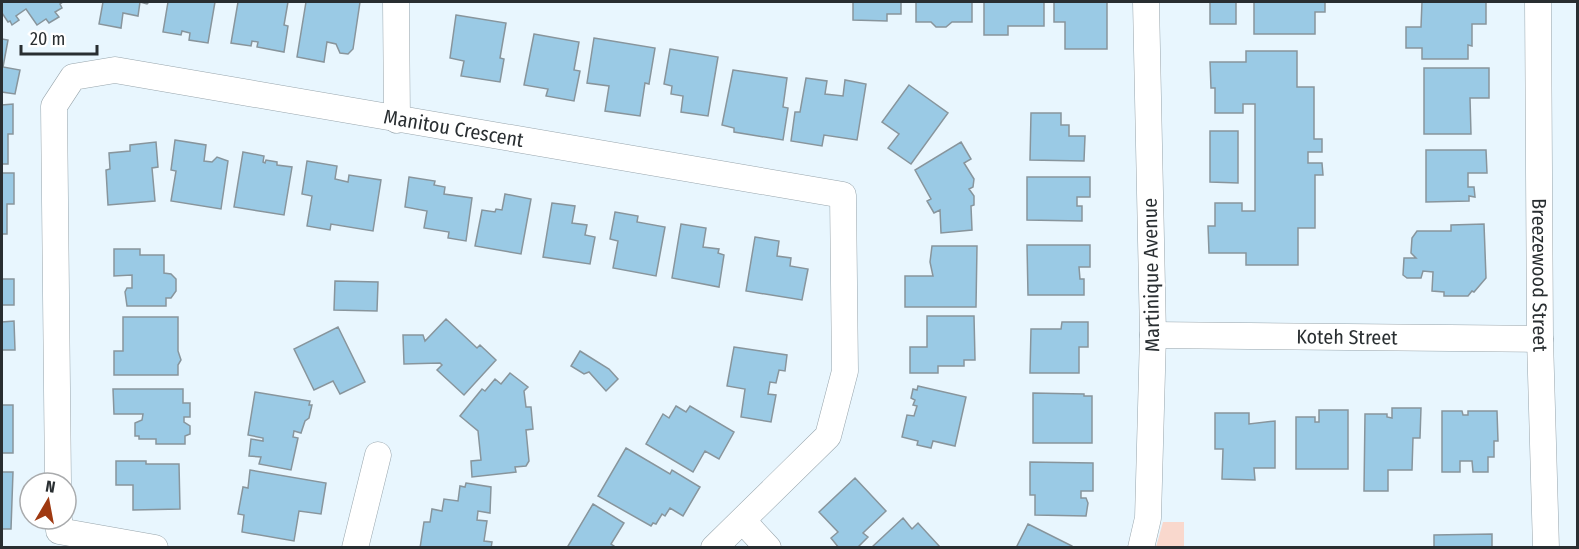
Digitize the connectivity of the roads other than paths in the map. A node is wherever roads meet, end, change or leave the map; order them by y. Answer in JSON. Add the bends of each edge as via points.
{"nodes":[{"id":1,"x":396,"y":2,"type":"edge"},
{"id":2,"x":1146,"y":2,"type":"edge"},
{"id":3,"x":1538,"y":2,"type":"edge"},
{"id":4,"x":397,"y":120,"type":"junction"},
{"id":5,"x":1153,"y":335,"type":"junction"},
{"id":6,"x":1540,"y":339,"type":"junction"},
{"id":7,"x":378,"y":455,"type":"dead end"},
{"id":8,"x":58,"y":471,"type":"edge"},
{"id":9,"x":743,"y":521,"type":"junction"},
{"id":10,"x":59,"y":531,"type":"edge"},
{"id":11,"x":155,"y":548,"type":"edge"},
{"id":12,"x":355,"y":548,"type":"edge"},
{"id":13,"x":714,"y":548,"type":"edge"},
{"id":14,"x":768,"y":548,"type":"edge"},
{"id":15,"x":1140,"y":548,"type":"edge"},
{"id":16,"x":1546,"y":548,"type":"edge"}],
"edges":[{"from":1,"to":4,"type":"street"},
{"from":2,"to":5,"type":"street","name":"Martinique Avenue"},
{"from":3,"to":6,"type":"street","name":"Breezewood Street"},
{"from":4,"to":8,"type":"street","name":"Manitou Crescent","via":[[115,70],[73,77],[54,106]]},
{"from":4,"to":9,"type":"street","name":"Manitou Crescent","via":[[843,195],[845,371],[828,436]]},
{"from":5,"to":6,"type":"street","name":"Koteh Street"},
{"from":5,"to":15,"type":"street","name":"Martinique Avenue","via":[[1148,518]]},
{"from":6,"to":16,"type":"street","name":"Breezewood Street"},
{"from":7,"to":12,"type":"street"},
{"from":9,"to":13,"type":"street","name":"Manitou Crescent"},
{"from":9,"to":14,"type":"street"},
{"from":10,"to":11,"type":"street"}]}
